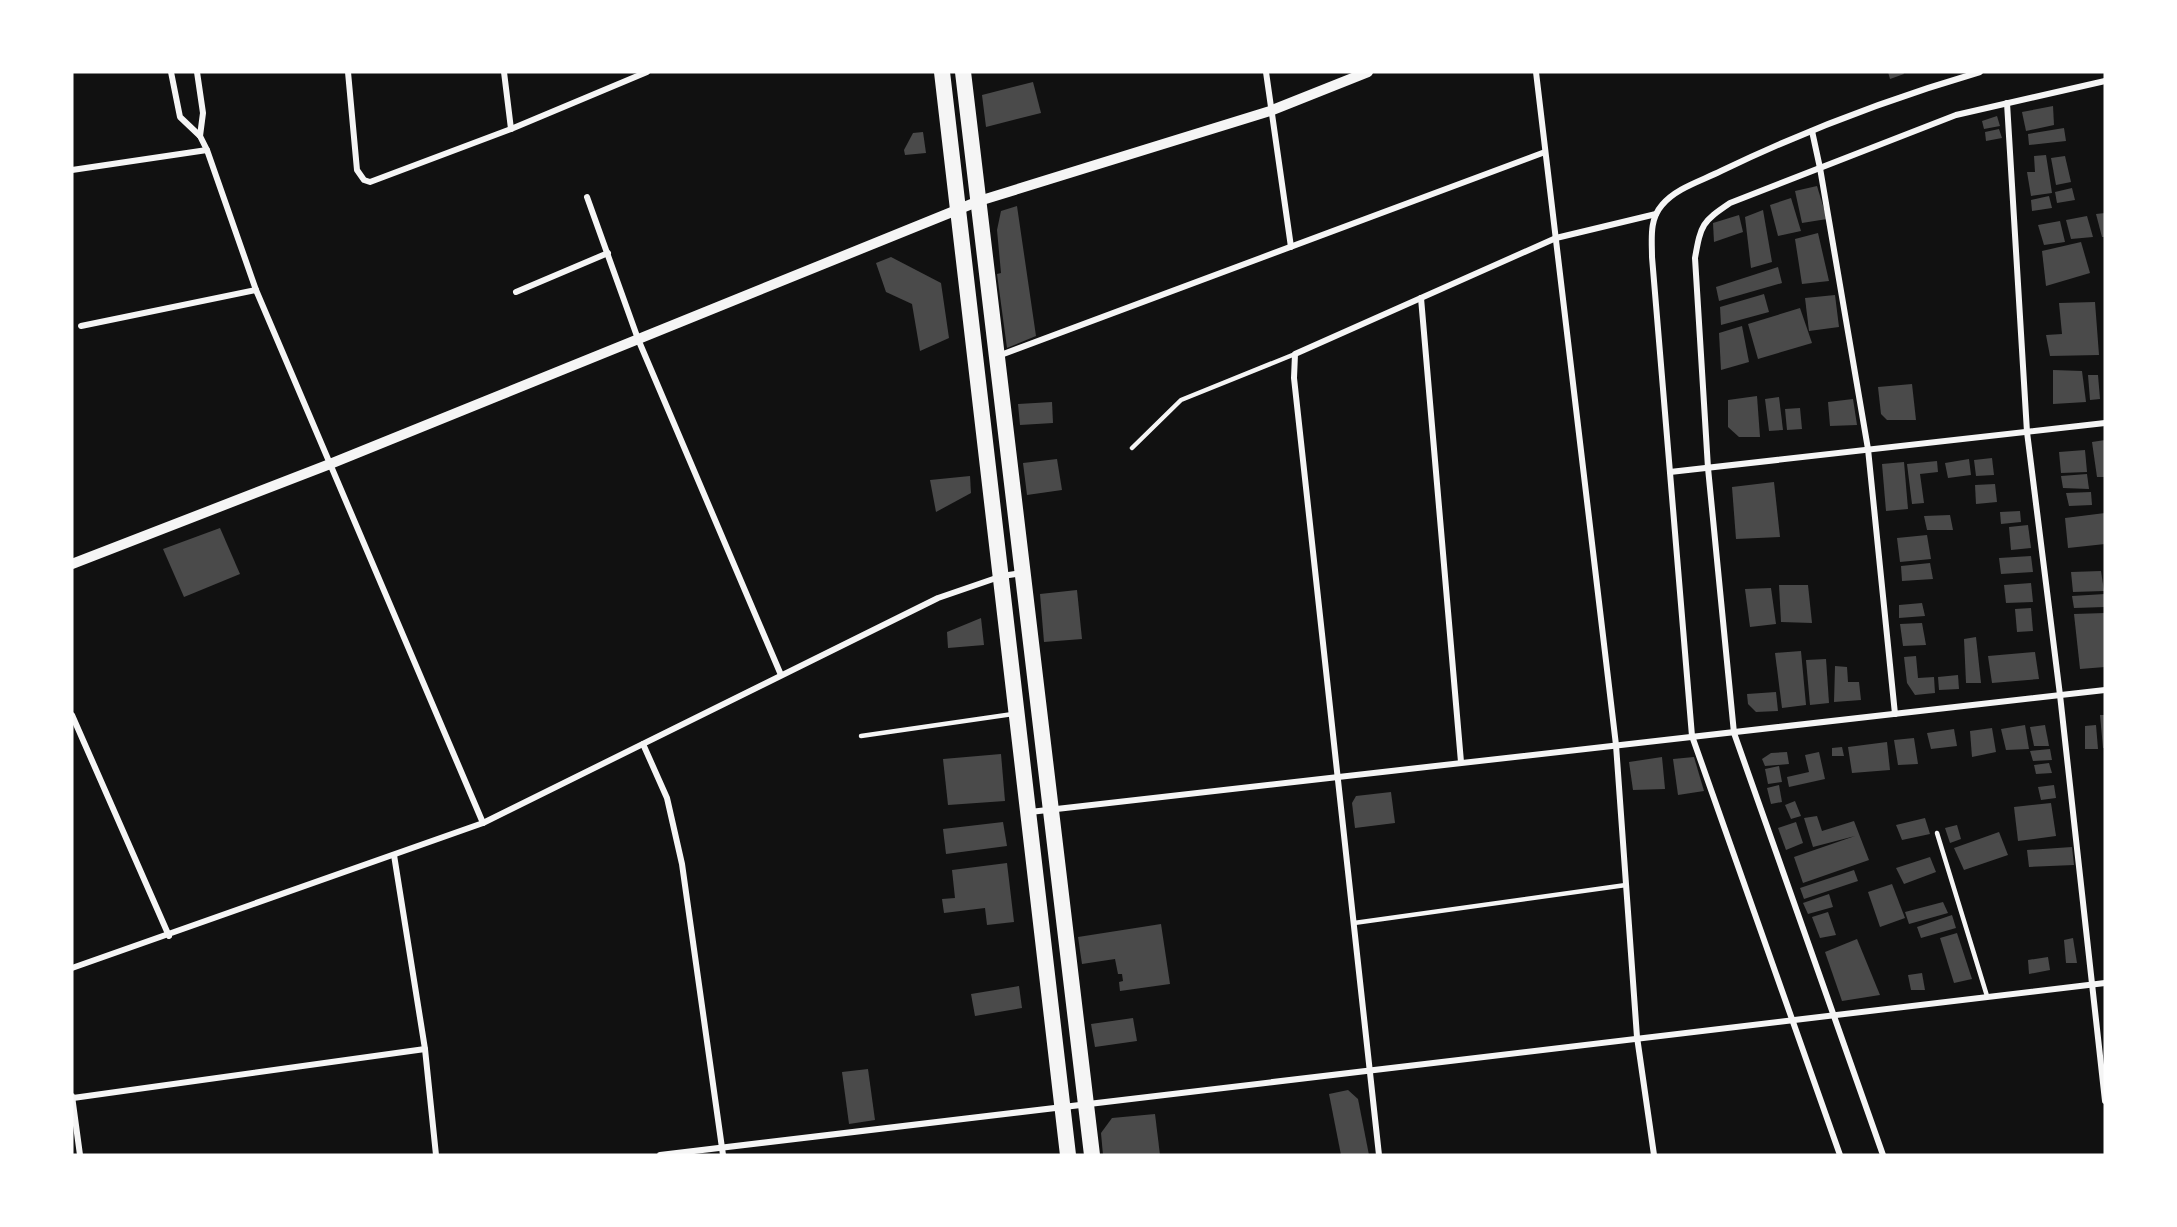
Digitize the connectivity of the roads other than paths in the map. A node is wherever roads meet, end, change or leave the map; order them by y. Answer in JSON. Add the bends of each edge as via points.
{"nodes":[{"id":1,"x":171,"y":72,"type":"edge"},
{"id":2,"x":197,"y":72,"type":"edge"},
{"id":3,"x":348,"y":72,"type":"edge"},
{"id":4,"x":504,"y":72,"type":"edge"},
{"id":5,"x":647,"y":72,"type":"edge"},
{"id":6,"x":942,"y":72,"type":"edge"},
{"id":7,"x":963,"y":72,"type":"edge"},
{"id":8,"x":1266,"y":72,"type":"edge"},
{"id":9,"x":1368,"y":72,"type":"edge"},
{"id":10,"x":1536,"y":72,"type":"edge"},
{"id":11,"x":1980,"y":72,"type":"edge"},
{"id":12,"x":2105,"y":81,"type":"edge"},
{"id":13,"x":2007,"y":103,"type":"junction"},
{"id":14,"x":1270,"y":111,"type":"junction"},
{"id":15,"x":511,"y":129,"type":"junction"},
{"id":16,"x":1812,"y":131,"type":"junction"},
{"id":17,"x":200,"y":135,"type":"junction"},
{"id":18,"x":207,"y":150,"type":"junction"},
{"id":19,"x":1545,"y":152,"type":"junction"},
{"id":20,"x":1821,"y":168,"type":"junction"},
{"id":21,"x":72,"y":170,"type":"edge"},
{"id":22,"x":586,"y":197,"type":"dead end"},
{"id":23,"x":979,"y":201,"type":"junction"},
{"id":24,"x":960,"y":209,"type":"junction"},
{"id":25,"x":1656,"y":214,"type":"junction"},
{"id":26,"x":1556,"y":238,"type":"junction"},
{"id":27,"x":1290,"y":247,"type":"junction"},
{"id":28,"x":608,"y":253,"type":"junction"},
{"id":29,"x":256,"y":290,"type":"junction"},
{"id":30,"x":516,"y":292,"type":"dead end"},
{"id":31,"x":1421,"y":298,"type":"junction"},
{"id":32,"x":81,"y":326,"type":"dead end"},
{"id":33,"x":638,"y":339,"type":"junction"},
{"id":34,"x":1295,"y":354,"type":"junction"},
{"id":35,"x":998,"y":357,"type":"junction"},
{"id":36,"x":2105,"y":423,"type":"edge"},
{"id":37,"x":2027,"y":432,"type":"junction"},
{"id":38,"x":1132,"y":448,"type":"dead end"},
{"id":39,"x":1868,"y":449,"type":"junction"},
{"id":40,"x":330,"y":464,"type":"junction"},
{"id":41,"x":1708,"y":468,"type":"junction"},
{"id":42,"x":1670,"y":472,"type":"junction"},
{"id":43,"x":72,"y":564,"type":"edge"},
{"id":44,"x":1023,"y":573,"type":"junction"},
{"id":45,"x":1002,"y":576,"type":"junction"},
{"id":46,"x":781,"y":675,"type":"junction"},
{"id":47,"x":2105,"y":690,"type":"edge"},
{"id":48,"x":2060,"y":695,"type":"junction"},
{"id":49,"x":1018,"y":713,"type":"junction"},
{"id":50,"x":1895,"y":714,"type":"junction"},
{"id":51,"x":72,"y":715,"type":"edge"},
{"id":52,"x":1734,"y":733,"type":"junction"},
{"id":53,"x":861,"y":736,"type":"dead end"},
{"id":54,"x":1692,"y":736,"type":"junction"},
{"id":55,"x":643,"y":744,"type":"junction"},
{"id":56,"x":1616,"y":745,"type":"junction"},
{"id":57,"x":1461,"y":762,"type":"junction"},
{"id":58,"x":1338,"y":776,"type":"junction"},
{"id":59,"x":1051,"y":809,"type":"junction"},
{"id":60,"x":1029,"y":812,"type":"junction"},
{"id":61,"x":483,"y":823,"type":"junction"},
{"id":62,"x":1937,"y":833,"type":"dead end"},
{"id":63,"x":394,"y":855,"type":"junction"},
{"id":64,"x":1626,"y":885,"type":"junction"},
{"id":65,"x":1354,"y":923,"type":"junction"},
{"id":66,"x":169,"y":936,"type":"junction"},
{"id":67,"x":72,"y":968,"type":"edge"},
{"id":68,"x":2105,"y":982,"type":"edge"},
{"id":69,"x":2091,"y":984,"type":"junction"},
{"id":70,"x":1987,"y":996,"type":"junction"},
{"id":71,"x":1835,"y":1014,"type":"junction"},
{"id":72,"x":1792,"y":1019,"type":"junction"},
{"id":73,"x":1637,"y":1037,"type":"junction"},
{"id":74,"x":425,"y":1049,"type":"junction"},
{"id":75,"x":1370,"y":1070,"type":"junction"},
{"id":76,"x":72,"y":1097,"type":"edge"},
{"id":77,"x":2105,"y":1101,"type":"edge"},
{"id":78,"x":1086,"y":1105,"type":"junction"},
{"id":79,"x":1063,"y":1108,"type":"junction"},
{"id":80,"x":723,"y":1151,"type":"edge"},
{"id":81,"x":80,"y":1155,"type":"edge"},
{"id":82,"x":436,"y":1155,"type":"edge"},
{"id":83,"x":660,"y":1155,"type":"edge"},
{"id":84,"x":1068,"y":1155,"type":"edge"},
{"id":85,"x":1092,"y":1155,"type":"edge"},
{"id":86,"x":1379,"y":1155,"type":"edge"},
{"id":87,"x":1654,"y":1155,"type":"edge"},
{"id":88,"x":1840,"y":1155,"type":"edge"},
{"id":89,"x":1883,"y":1155,"type":"edge"}],
"edges":[{"from":1,"to":17,"type":"street","via":[[180,117]]},
{"from":2,"to":17,"type":"street","via":[[203,113]]},
{"from":3,"to":15,"type":"street","via":[[357,170],[364,180],[378,180]]},
{"from":4,"to":15,"type":"street"},
{"from":5,"to":15,"type":"street"},
{"from":6,"to":24,"type":"highway"},
{"from":7,"to":23,"type":"highway"},
{"from":8,"to":14,"type":"street"},
{"from":9,"to":14,"type":"street"},
{"from":10,"to":19,"type":"street"},
{"from":11,"to":16,"type":"street"},
{"from":12,"to":13,"type":"street"},
{"from":13,"to":20,"type":"street","via":[[1956,115]]},
{"from":13,"to":37,"type":"street"},
{"from":14,"to":23,"type":"street"},
{"from":14,"to":27,"type":"street"},
{"from":16,"to":20,"type":"street"},
{"from":16,"to":25,"type":"street","via":[[1674,194]]},
{"from":17,"to":18,"type":"street"},
{"from":18,"to":21,"type":"street"},
{"from":18,"to":29,"type":"street"},
{"from":19,"to":26,"type":"street"},
{"from":19,"to":27,"type":"street"},
{"from":20,"to":39,"type":"street"},
{"from":20,"to":41,"type":"street","via":[[1730,203],[1705,220],[1699,235],[1695,258]]},
{"from":22,"to":28,"type":"street"},
{"from":23,"to":24,"type":"street"},
{"from":23,"to":35,"type":"highway"},
{"from":24,"to":33,"type":"street"},
{"from":24,"to":45,"type":"highway"},
{"from":25,"to":26,"type":"street"},
{"from":25,"to":42,"type":"street","via":[[1652,222],[1652,257]]},
{"from":26,"to":31,"type":"street"},
{"from":26,"to":56,"type":"street"},
{"from":27,"to":35,"type":"street"},
{"from":28,"to":30,"type":"street"},
{"from":28,"to":33,"type":"street"},
{"from":29,"to":32,"type":"street"},
{"from":29,"to":40,"type":"street"},
{"from":31,"to":34,"type":"street"},
{"from":31,"to":57,"type":"street"},
{"from":33,"to":40,"type":"street"},
{"from":33,"to":46,"type":"street"},
{"from":34,"to":38,"type":"lane","via":[[1181,400]]},
{"from":34,"to":58,"type":"street","via":[[1294,378]]},
{"from":35,"to":44,"type":"highway"},
{"from":36,"to":37,"type":"street"},
{"from":37,"to":39,"type":"street"},
{"from":37,"to":48,"type":"street"},
{"from":39,"to":41,"type":"street"},
{"from":39,"to":50,"type":"street"},
{"from":40,"to":43,"type":"street"},
{"from":40,"to":61,"type":"street"},
{"from":41,"to":42,"type":"street"},
{"from":41,"to":52,"type":"street"},
{"from":42,"to":54,"type":"street"},
{"from":44,"to":45,"type":"street"},
{"from":44,"to":59,"type":"highway"},
{"from":45,"to":46,"type":"street","via":[[938,598]]},
{"from":45,"to":49,"type":"highway"},
{"from":46,"to":55,"type":"street"},
{"from":47,"to":48,"type":"street"},
{"from":48,"to":50,"type":"street"},
{"from":48,"to":69,"type":"street"},
{"from":49,"to":53,"type":"lane"},
{"from":49,"to":60,"type":"highway"},
{"from":50,"to":52,"type":"street"},
{"from":51,"to":66,"type":"street"},
{"from":52,"to":54,"type":"street"},
{"from":52,"to":71,"type":"street"},
{"from":54,"to":56,"type":"street"},
{"from":54,"to":72,"type":"street"},
{"from":55,"to":61,"type":"street"},
{"from":55,"to":80,"type":"street","via":[[667,798],[682,864]]},
{"from":56,"to":57,"type":"street"},
{"from":56,"to":64,"type":"street"},
{"from":57,"to":58,"type":"street"},
{"from":58,"to":59,"type":"street"},
{"from":58,"to":65,"type":"street"},
{"from":59,"to":60,"type":"street"},
{"from":59,"to":78,"type":"highway"},
{"from":60,"to":79,"type":"highway"},
{"from":61,"to":63,"type":"street"},
{"from":62,"to":70,"type":"lane"},
{"from":63,"to":66,"type":"street"},
{"from":63,"to":74,"type":"street"},
{"from":64,"to":65,"type":"lane"},
{"from":64,"to":73,"type":"street"},
{"from":65,"to":75,"type":"street"},
{"from":66,"to":67,"type":"street"},
{"from":68,"to":69,"type":"street"},
{"from":69,"to":70,"type":"street"},
{"from":69,"to":77,"type":"street"},
{"from":70,"to":71,"type":"street"},
{"from":71,"to":72,"type":"street"},
{"from":71,"to":89,"type":"street"},
{"from":72,"to":73,"type":"street"},
{"from":72,"to":88,"type":"street"},
{"from":73,"to":75,"type":"street"},
{"from":73,"to":87,"type":"street"},
{"from":74,"to":76,"type":"street"},
{"from":74,"to":82,"type":"street"},
{"from":75,"to":78,"type":"street"},
{"from":75,"to":86,"type":"street"},
{"from":76,"to":81,"type":"street"},
{"from":78,"to":79,"type":"street"},
{"from":78,"to":85,"type":"highway"},
{"from":79,"to":80,"type":"street"},
{"from":79,"to":84,"type":"highway"},
{"from":80,"to":83,"type":"street"}]}
